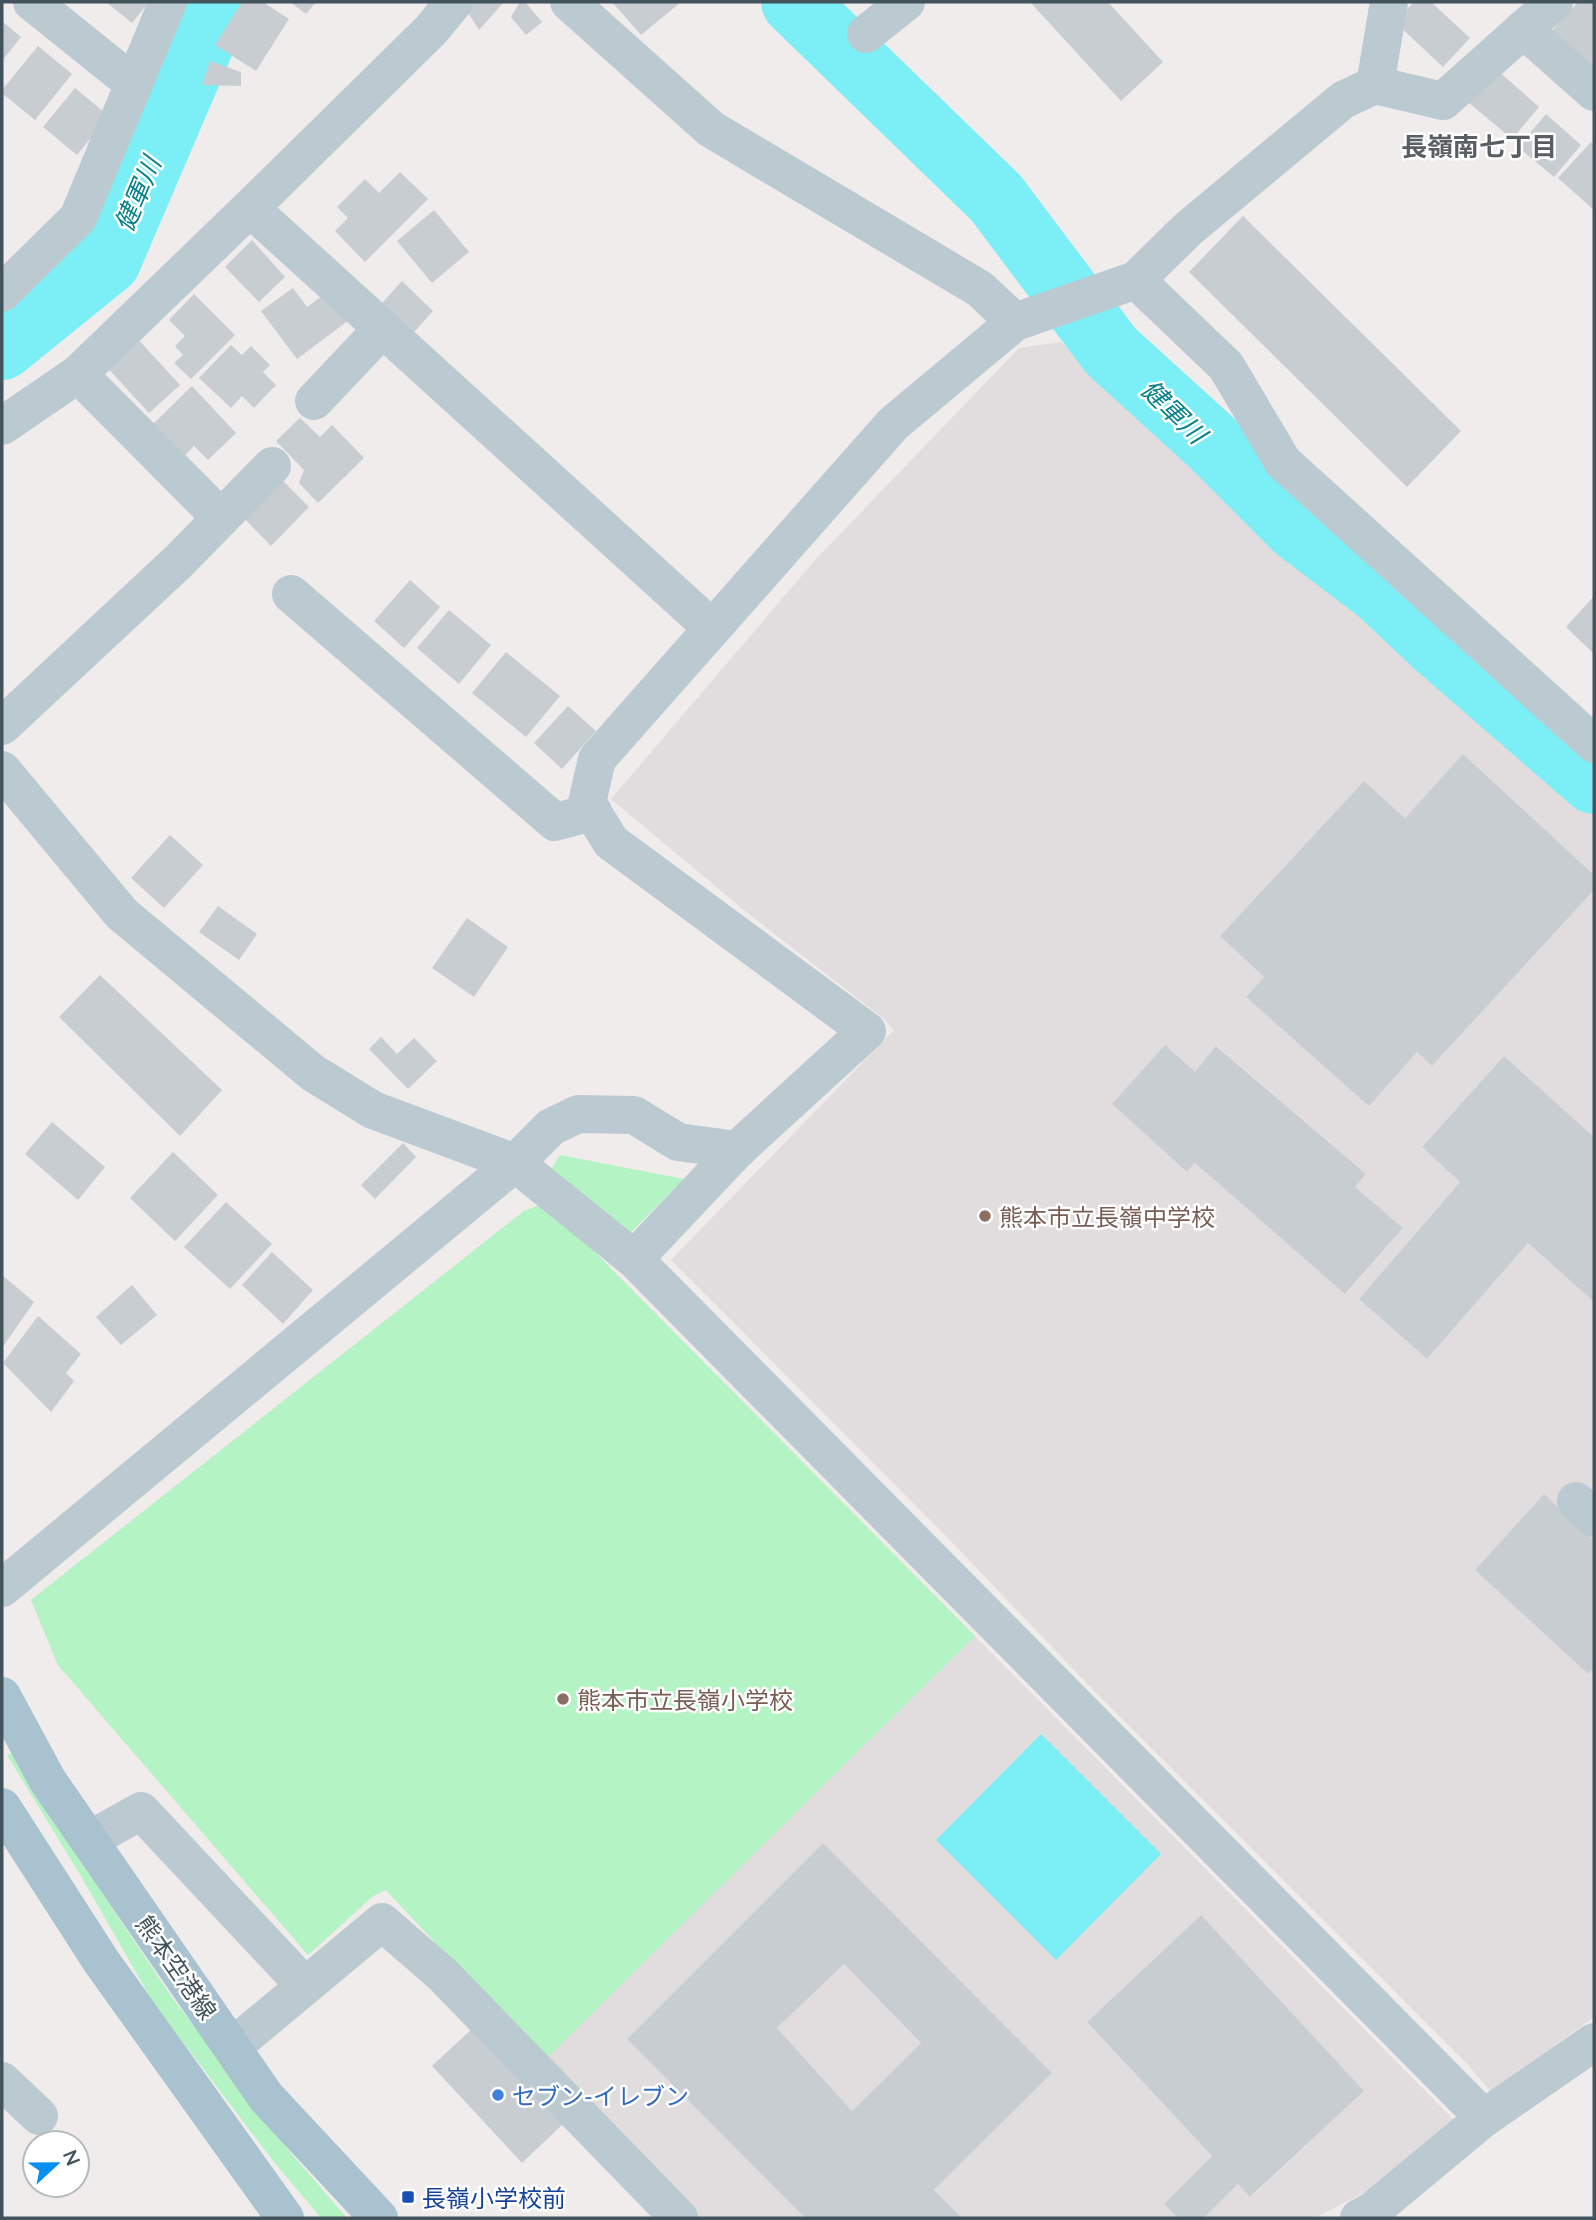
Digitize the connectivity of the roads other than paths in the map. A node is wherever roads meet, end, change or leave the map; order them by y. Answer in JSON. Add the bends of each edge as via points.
{"nodes":[{"id":1,"x":32,"y":2,"type":"edge"},
{"id":2,"x":168,"y":2,"type":"edge"},
{"id":3,"x":454,"y":2,"type":"edge"},
{"id":4,"x":569,"y":2,"type":"edge"},
{"id":5,"x":906,"y":2,"type":"edge"},
{"id":6,"x":1389,"y":2,"type":"edge"},
{"id":7,"x":1554,"y":2,"type":"edge"},
{"id":8,"x":1523,"y":29,"type":"junction"},
{"id":9,"x":866,"y":34,"type":"dead end"},
{"id":10,"x":134,"y":84,"type":"junction"},
{"id":11,"x":1375,"y":85,"type":"junction"},
{"id":12,"x":1594,"y":92,"type":"edge"},
{"id":13,"x":250,"y":208,"type":"junction"},
{"id":14,"x":1136,"y":279,"type":"junction"},
{"id":15,"x":2,"y":293,"type":"edge"},
{"id":16,"x":1016,"y":323,"type":"junction"},
{"id":17,"x":383,"y":328,"type":"junction"},
{"id":18,"x":78,"y":374,"type":"junction"},
{"id":19,"x":314,"y":401,"type":"dead end"},
{"id":20,"x":2,"y":426,"type":"edge"},
{"id":21,"x":272,"y":466,"type":"dead end"},
{"id":22,"x":221,"y":518,"type":"junction"},
{"id":23,"x":291,"y":594,"type":"dead end"},
{"id":24,"x":712,"y":628,"type":"junction"},
{"id":25,"x":2,"y":726,"type":"edge"},
{"id":26,"x":1591,"y":734,"type":"edge"},
{"id":27,"x":2,"y":770,"type":"edge"},
{"id":28,"x":593,"y":812,"type":"junction"},
{"id":29,"x":737,"y":1150,"type":"junction"},
{"id":30,"x":515,"y":1163,"type":"junction"},
{"id":31,"x":634,"y":1259,"type":"junction"},
{"id":32,"x":2,"y":1588,"type":"edge"},
{"id":33,"x":2,"y":1696,"type":"edge"},
{"id":34,"x":2,"y":1807,"type":"edge"},
{"id":35,"x":89,"y":1840,"type":"junction"},
{"id":36,"x":305,"y":1986,"type":"junction"},
{"id":37,"x":1594,"y":2042,"type":"edge"},
{"id":38,"x":232,"y":2047,"type":"junction"},
{"id":39,"x":2,"y":2081,"type":"edge"},
{"id":40,"x":39,"y":2116,"type":"dead end"},
{"id":41,"x":1484,"y":2118,"type":"junction"},
{"id":42,"x":285,"y":2218,"type":"edge"},
{"id":43,"x":379,"y":2218,"type":"edge"},
{"id":44,"x":679,"y":2218,"type":"edge"},
{"id":45,"x":1359,"y":2218,"type":"edge"}],
"edges":[{"from":1,"to":10,"type":"street"},
{"from":2,"to":10,"type":"street"},
{"from":3,"to":13,"type":"street"},
{"from":4,"to":16,"type":"street","via":[[711,129],[980,289]]},
{"from":5,"to":9,"type":"street"},
{"from":6,"to":11,"type":"street"},
{"from":7,"to":8,"type":"street"},
{"from":8,"to":11,"type":"street","via":[[1443,101]]},
{"from":8,"to":12,"type":"street"},
{"from":10,"to":15,"type":"street","via":[[78,218]]},
{"from":11,"to":14,"type":"street","via":[[1343,100],[1188,229]]},
{"from":13,"to":17,"type":"street"},
{"from":13,"to":18,"type":"street"},
{"from":14,"to":16,"type":"street"},
{"from":14,"to":26,"type":"street","via":[[1226,366],[1283,462]]},
{"from":16,"to":24,"type":"street","via":[[894,424]]},
{"from":17,"to":19,"type":"street"},
{"from":17,"to":24,"type":"street"},
{"from":18,"to":20,"type":"street"},
{"from":18,"to":22,"type":"street"},
{"from":21,"to":22,"type":"street"},
{"from":22,"to":25,"type":"street"},
{"from":23,"to":28,"type":"street","via":[[555,822]]},
{"from":24,"to":28,"type":"street","via":[[597,759],[587,803]]},
{"from":27,"to":30,"type":"street","via":[[122,914],[313,1073],[373,1110]]},
{"from":28,"to":29,"type":"street","via":[[611,842],[867,1031]]},
{"from":29,"to":30,"type":"street","via":[[678,1142],[634,1115],[578,1114],[551,1127]]},
{"from":29,"to":31,"type":"street"},
{"from":30,"to":31,"type":"street"},
{"from":30,"to":32,"type":"street"},
{"from":31,"to":41,"type":"street"},
{"from":33,"to":35,"type":"main road","name":"熊本空港線","via":[[48,1781]]},
{"from":34,"to":42,"type":"main road","via":[[101,1961]]},
{"from":35,"to":36,"type":"street","via":[[141,1811]]},
{"from":35,"to":38,"type":"main road","name":"熊本空港線"},
{"from":36,"to":38,"type":"street"},
{"from":36,"to":44,"type":"street","via":[[382,1922],[443,1975]]},
{"from":37,"to":41,"type":"street"},
{"from":38,"to":43,"type":"main road","name":"熊本空港線","via":[[266,2097]]},
{"from":39,"to":40,"type":"street"},
{"from":41,"to":45,"type":"street"}]}
